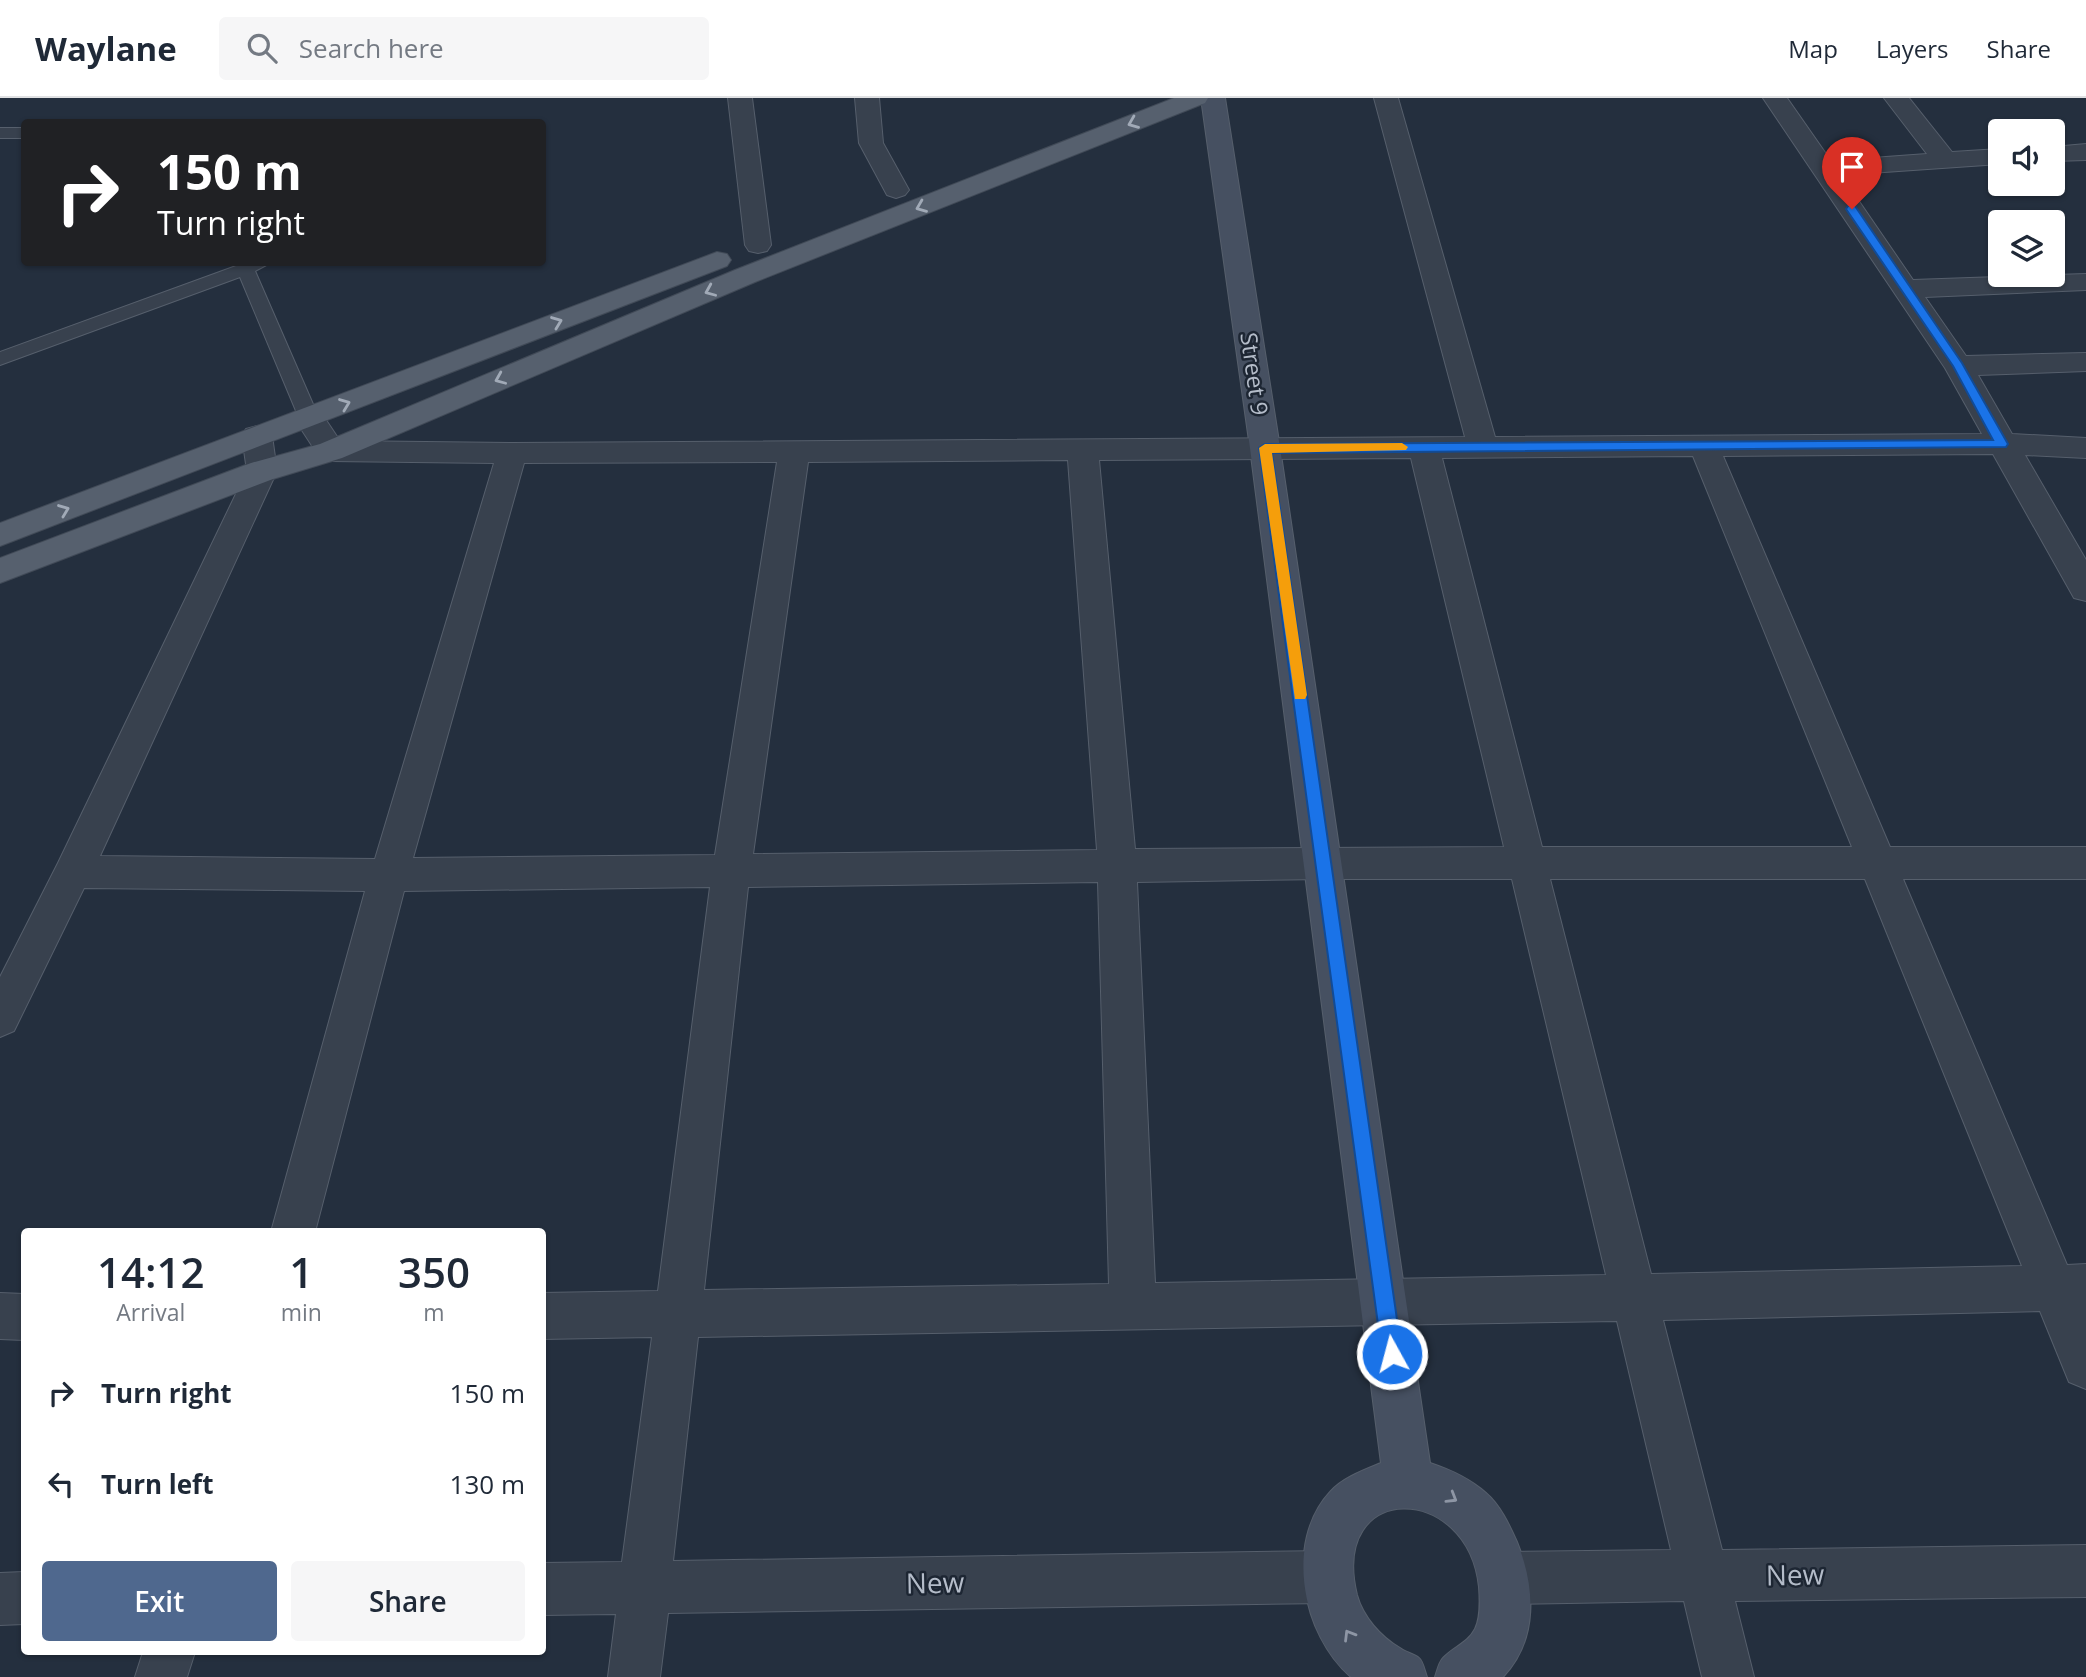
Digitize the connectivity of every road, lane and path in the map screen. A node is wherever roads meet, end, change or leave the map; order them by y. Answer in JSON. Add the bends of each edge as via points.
{"nodes":[{"id":1,"x":740,"y":98,"type":"edge"},
{"id":2,"x":867,"y":98,"type":"edge"},
{"id":3,"x":1138,"y":98,"type":"edge"},
{"id":4,"x":1196,"y":98,"type":"edge"},
{"id":5,"x":1213,"y":98,"type":"edge"},
{"id":6,"x":1386,"y":98,"type":"edge"},
{"id":7,"x":1775,"y":98,"type":"edge"},
{"id":8,"x":1896,"y":98,"type":"edge"},
{"id":9,"x":0,"y":133,"type":"edge"},
{"id":10,"x":21,"y":133,"type":"edge"},
{"id":11,"x":2086,"y":152,"type":"edge"},
{"id":12,"x":2065,"y":153,"type":"edge"},
{"id":13,"x":1988,"y":157,"type":"edge"},
{"id":14,"x":1944,"y":159,"type":"junction"},
{"id":15,"x":1825,"y":169,"type":"junction"},
{"id":16,"x":896,"y":190,"type":"junction"},
{"id":17,"x":758,"y":244,"type":"junction"},
{"id":18,"x":256,"y":266,"type":"edge"},
{"id":19,"x":246,"y":271,"type":"junction"},
{"id":20,"x":2086,"y":282,"type":"edge"},
{"id":21,"x":1906,"y":289,"type":"junction"},
{"id":22,"x":0,"y":359,"type":"edge"},
{"id":23,"x":2086,"y":362,"type":"edge"},
{"id":24,"x":1958,"y":366,"type":"junction"},
{"id":25,"x":310,"y":418,"type":"junction"},
{"id":26,"x":257,"y":436,"type":"junction"},
{"id":27,"x":2002,"y":444,"type":"junction"},
{"id":28,"x":1704,"y":446,"type":"junction"},
{"id":29,"x":1424,"y":447,"type":"junction"},
{"id":30,"x":1483,"y":447,"type":"junction"},
{"id":31,"x":1265,"y":448,"type":"junction"},
{"id":32,"x":2086,"y":448,"type":"edge"},
{"id":33,"x":1083,"y":450,"type":"junction"},
{"id":34,"x":331,"y":451,"type":"junction"},
{"id":35,"x":794,"y":451,"type":"junction"},
{"id":36,"x":512,"y":453,"type":"junction"},
{"id":37,"x":262,"y":471,"type":"junction"},
{"id":38,"x":0,"y":535,"type":"edge"},
{"id":39,"x":0,"y":571,"type":"edge"},
{"id":40,"x":2086,"y":589,"type":"edge"},
{"id":41,"x":1324,"y":863,"type":"junction"},
{"id":42,"x":1527,"y":863,"type":"junction"},
{"id":43,"x":1877,"y":863,"type":"junction"},
{"id":44,"x":2086,"y":863,"type":"edge"},
{"id":45,"x":1117,"y":866,"type":"junction"},
{"id":46,"x":73,"y":872,"type":"junction"},
{"id":47,"x":731,"y":872,"type":"junction"},
{"id":48,"x":389,"y":875,"type":"junction"},
{"id":49,"x":0,"y":1018,"type":"edge"},
{"id":50,"x":294,"y":1228,"type":"edge"},
{"id":51,"x":2070,"y":1288,"type":"edge"},
{"id":52,"x":1635,"y":1297,"type":"junction"},
{"id":53,"x":1385,"y":1303,"type":"junction"},
{"id":54,"x":1133,"y":1306,"type":"junction"},
{"id":55,"x":678,"y":1314,"type":"junction"},
{"id":56,"x":0,"y":1316,"type":"edge"},
{"id":57,"x":546,"y":1316,"type":"edge"},
{"id":58,"x":21,"y":1317,"type":"edge"},
{"id":59,"x":2086,"y":1365,"type":"edge"},
{"id":60,"x":1408,"y":1483,"type":"junction"},
{"id":61,"x":2086,"y":1571,"type":"edge"},
{"id":62,"x":1703,"y":1576,"type":"junction"},
{"id":63,"x":1328,"y":1577,"type":"junction"},
{"id":64,"x":1504,"y":1578,"type":"junction"},
{"id":65,"x":645,"y":1588,"type":"junction"},
{"id":66,"x":546,"y":1589,"type":"edge"},
{"id":67,"x":21,"y":1598,"type":"edge"},
{"id":68,"x":0,"y":1599,"type":"edge"},
{"id":69,"x":168,"y":1655,"type":"edge"},
{"id":70,"x":161,"y":1677,"type":"edge"},
{"id":71,"x":634,"y":1677,"type":"edge"},
{"id":72,"x":1401,"y":1677,"type":"edge"},
{"id":73,"x":1461,"y":1677,"type":"edge"},
{"id":74,"x":1728,"y":1677,"type":"edge"}],
"edges":[{"from":1,"to":17,"type":"street"},
{"from":2,"to":16,"type":"street","via":[[871,143]]},
{"from":3,"to":16,"type":"main road"},
{"from":4,"to":34,"type":"main road","one_way":true,"via":[[745,276]]},
{"from":5,"to":31,"type":"street","name":"Street 9"},
{"from":6,"to":30,"type":"street"},
{"from":7,"to":15,"type":"street"},
{"from":8,"to":14,"type":"street"},
{"from":9,"to":10,"type":"lane"},
{"from":11,"to":12,"type":"street"},
{"from":13,"to":14,"type":"street"},
{"from":14,"to":15,"type":"street"},
{"from":15,"to":21,"type":"street"},
{"from":16,"to":17,"type":"main road"},
{"from":25,"to":17,"type":"main road","one_way":true},
{"from":18,"to":19,"type":"lane"},
{"from":19,"to":22,"type":"lane"},
{"from":19,"to":25,"type":"lane"},
{"from":20,"to":21,"type":"street"},
{"from":21,"to":24,"type":"street"},
{"from":23,"to":24,"type":"street"},
{"from":24,"to":27,"type":"street"},
{"from":25,"to":26,"type":"main road"},
{"from":25,"to":34,"type":"street"},
{"from":26,"to":37,"type":"street"},
{"from":38,"to":26,"type":"main road","one_way":true},
{"from":27,"to":28,"type":"street"},
{"from":27,"to":32,"type":"street"},
{"from":27,"to":40,"type":"street"},
{"from":28,"to":30,"type":"street"},
{"from":28,"to":43,"type":"street"},
{"from":29,"to":30,"type":"street"},
{"from":29,"to":31,"type":"street"},
{"from":29,"to":42,"type":"street"},
{"from":31,"to":33,"type":"street"},
{"from":31,"to":41,"type":"street","name":"Street 9"},
{"from":33,"to":35,"type":"street"},
{"from":33,"to":45,"type":"street"},
{"from":34,"to":36,"type":"street"},
{"from":34,"to":37,"type":"main road"},
{"from":35,"to":36,"type":"street"},
{"from":35,"to":47,"type":"street"},
{"from":36,"to":48,"type":"street"},
{"from":37,"to":39,"type":"main road"},
{"from":37,"to":46,"type":"street"},
{"from":41,"to":42,"type":"street"},
{"from":41,"to":45,"type":"street"},
{"from":41,"to":53,"type":"street","name":"Street 9"},
{"from":42,"to":43,"type":"street"},
{"from":42,"to":52,"type":"street"},
{"from":43,"to":44,"type":"street"},
{"from":43,"to":51,"type":"street"},
{"from":45,"to":47,"type":"street"},
{"from":45,"to":54,"type":"street"},
{"from":46,"to":48,"type":"street"},
{"from":46,"to":49,"type":"street"},
{"from":47,"to":48,"type":"street"},
{"from":47,"to":55,"type":"street"},
{"from":48,"to":50,"type":"street"},
{"from":51,"to":52,"type":"street"},
{"from":51,"to":59,"type":"street"},
{"from":52,"to":53,"type":"street"},
{"from":52,"to":62,"type":"street"},
{"from":53,"to":54,"type":"street"},
{"from":53,"to":60,"type":"street","name":"Street 9"},
{"from":54,"to":55,"type":"street"},
{"from":55,"to":57,"type":"street"},
{"from":55,"to":65,"type":"street"},
{"from":56,"to":58,"type":"street"},
{"from":60,"to":63,"type":"street","via":[[1369,1491],[1345,1511],[1330,1540]]},
{"from":60,"to":64,"type":"street","one_way":true,"via":[[1429,1485],[1460,1502],[1486,1528]]},
{"from":61,"to":62,"type":"street","name":"New"},
{"from":62,"to":64,"type":"street","name":"New"},
{"from":62,"to":74,"type":"street"},
{"from":63,"to":65,"type":"street","name":"New"},
{"from":72,"to":63,"type":"street","one_way":true,"via":[[1387,1672],[1357,1648],[1336,1614]]},
{"from":64,"to":73,"type":"street","via":[[1507,1600],[1500,1636],[1481,1664]]},
{"from":65,"to":66,"type":"street","name":"New"},
{"from":65,"to":71,"type":"street"},
{"from":67,"to":68,"type":"street"},
{"from":69,"to":70,"type":"street"}]}
